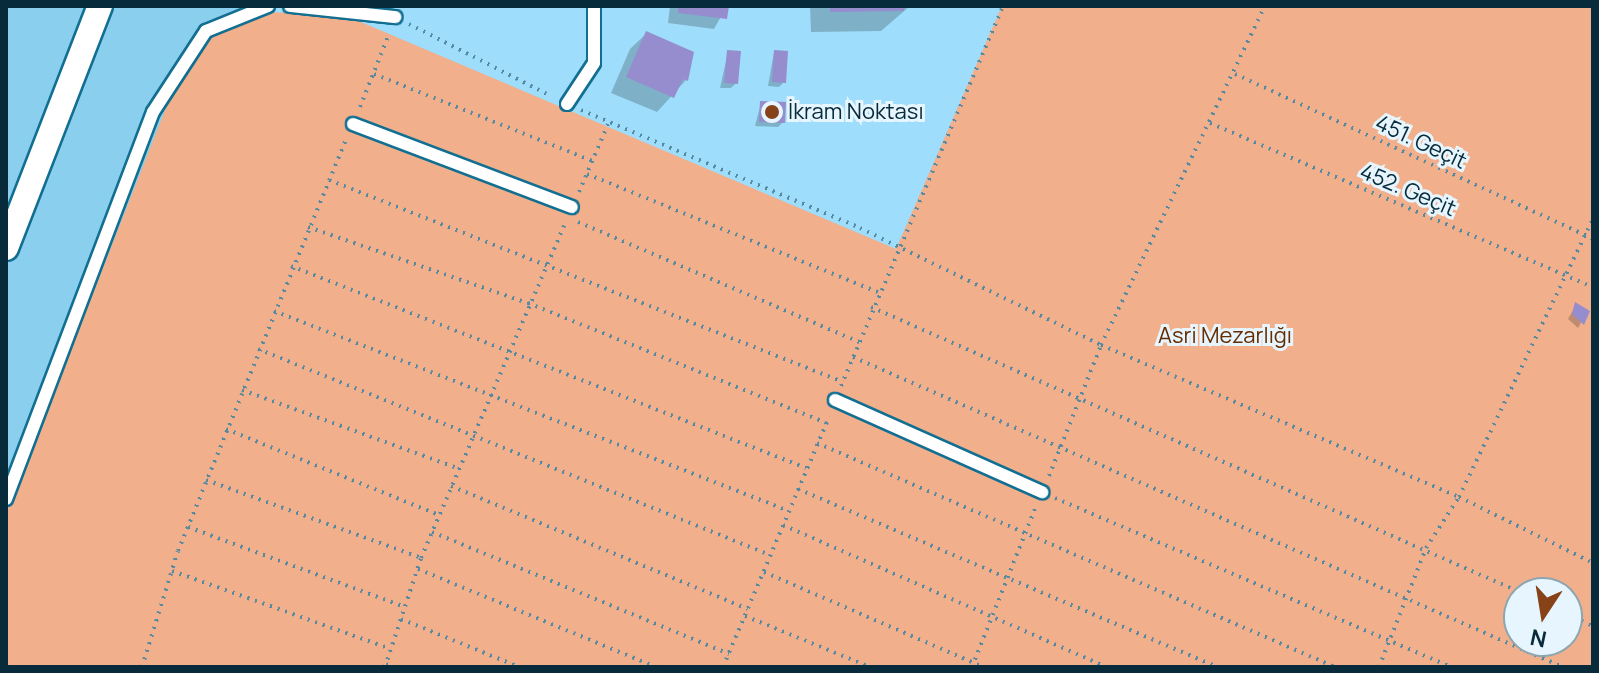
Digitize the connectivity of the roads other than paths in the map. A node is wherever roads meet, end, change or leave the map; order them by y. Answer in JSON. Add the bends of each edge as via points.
{"nodes":[{"id":1,"x":100,"y":6,"type":"edge"},
{"id":2,"x":268,"y":6,"type":"edge"},
{"id":3,"x":290,"y":6,"type":"edge"},
{"id":4,"x":594,"y":6,"type":"edge"},
{"id":5,"x":395,"y":17,"type":"road end"},
{"id":6,"x":567,"y":104,"type":"road end"},
{"id":7,"x":353,"y":124,"type":"road end"},
{"id":8,"x":570,"y":212,"type":"road end"},
{"id":9,"x":6,"y":248,"type":"edge"},
{"id":10,"x":835,"y":400,"type":"road end"},
{"id":11,"x":1042,"y":492,"type":"road end"},
{"id":12,"x":6,"y":499,"type":"edge"}],
"edges":[{"from":1,"to":9,"type":"street"},
{"from":2,"to":12,"type":"lane","via":[[206,31],[153,112]]},
{"from":3,"to":5,"type":"lane"},
{"from":4,"to":6,"type":"lane","via":[[594,63]]},
{"from":7,"to":8,"type":"lane"},
{"from":10,"to":11,"type":"lane"}]}
